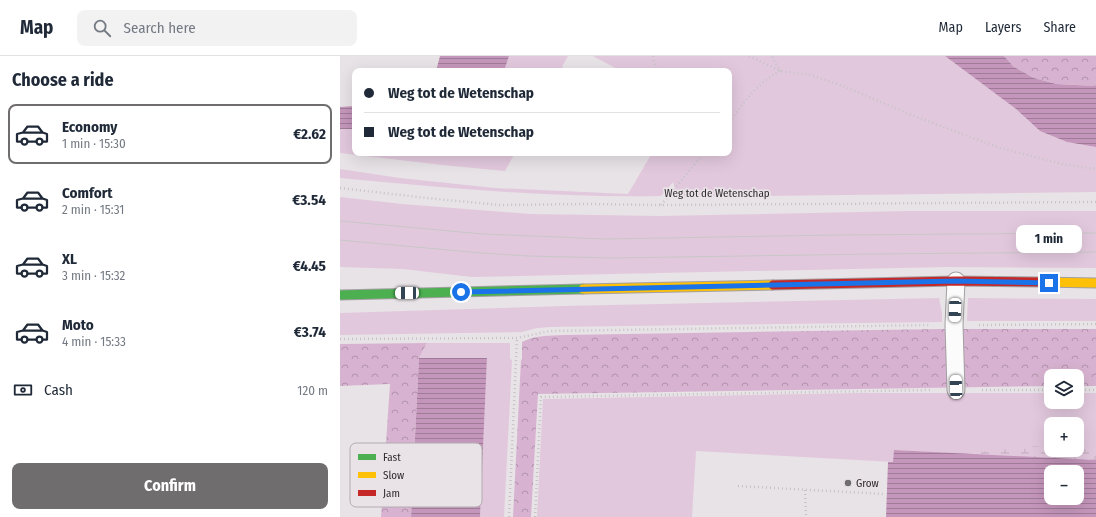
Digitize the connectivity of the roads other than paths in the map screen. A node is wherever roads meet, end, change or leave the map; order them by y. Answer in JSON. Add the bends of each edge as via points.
{"nodes":[{"id":1,"x":956,"y":281,"type":"junction"},
{"id":2,"x":1096,"y":283,"type":"edge"},
{"id":3,"x":340,"y":295,"type":"edge"},
{"id":4,"x":956,"y":390,"type":"road end"}],
"edges":[{"from":1,"to":2,"type":"main road"},
{"from":1,"to":3,"type":"main road"},
{"from":1,"to":4,"type":"lane"}]}
